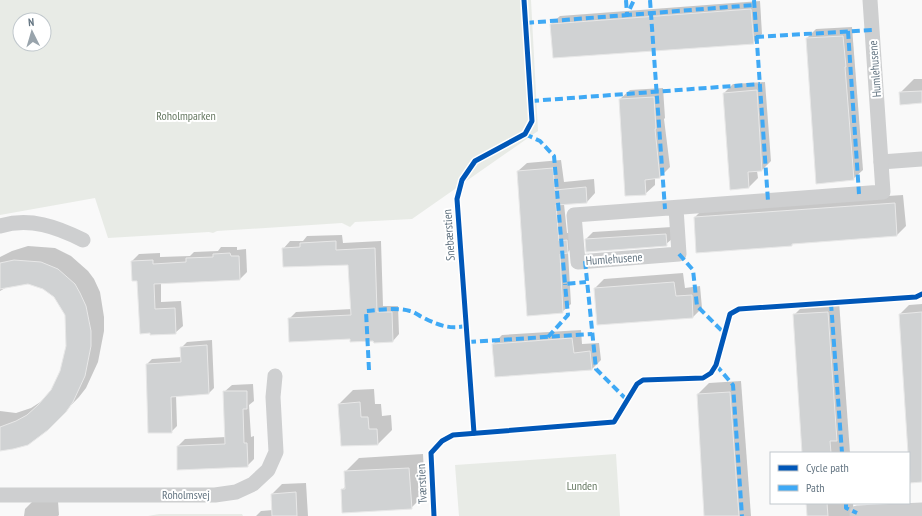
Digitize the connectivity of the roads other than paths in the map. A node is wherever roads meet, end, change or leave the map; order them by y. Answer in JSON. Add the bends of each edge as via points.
{"nodes":[{"id":1,"x":870,"y":0,"type":"edge"},
{"id":2,"x":922,"y":159,"type":"edge"},
{"id":3,"x":881,"y":162,"type":"junction"},
{"id":4,"x":676,"y":208,"type":"junction"},
{"id":5,"x":0,"y":226,"type":"edge"},
{"id":6,"x":83,"y":240,"type":"dead end"},
{"id":7,"x":276,"y":376,"type":"dead end"},
{"id":8,"x":0,"y":495,"type":"edge"},
{"id":9,"x":922,"y":510,"type":"edge"},
{"id":10,"x":857,"y":516,"type":"edge"}],
"edges":[{"from":1,"to":3,"type":"street","name":"Humlehusene"},
{"from":2,"to":3,"type":"street"},
{"from":3,"to":4,"type":"street","name":"Humlehusene","via":[[883,192]]},
{"from":4,"to":4,"type":"street","name":"Humlehusene","via":[[679,254],[578,262],[574,216]]},
{"from":5,"to":6,"type":"street","via":[[22,222],[44,224]]},
{"from":7,"to":8,"type":"street","name":"Roholmsvej","via":[[273,398],[276,452],[268,470],[253,484],[236,492],[216,495]]},
{"from":9,"to":10,"type":"street","via":[[857,513]]}]}
